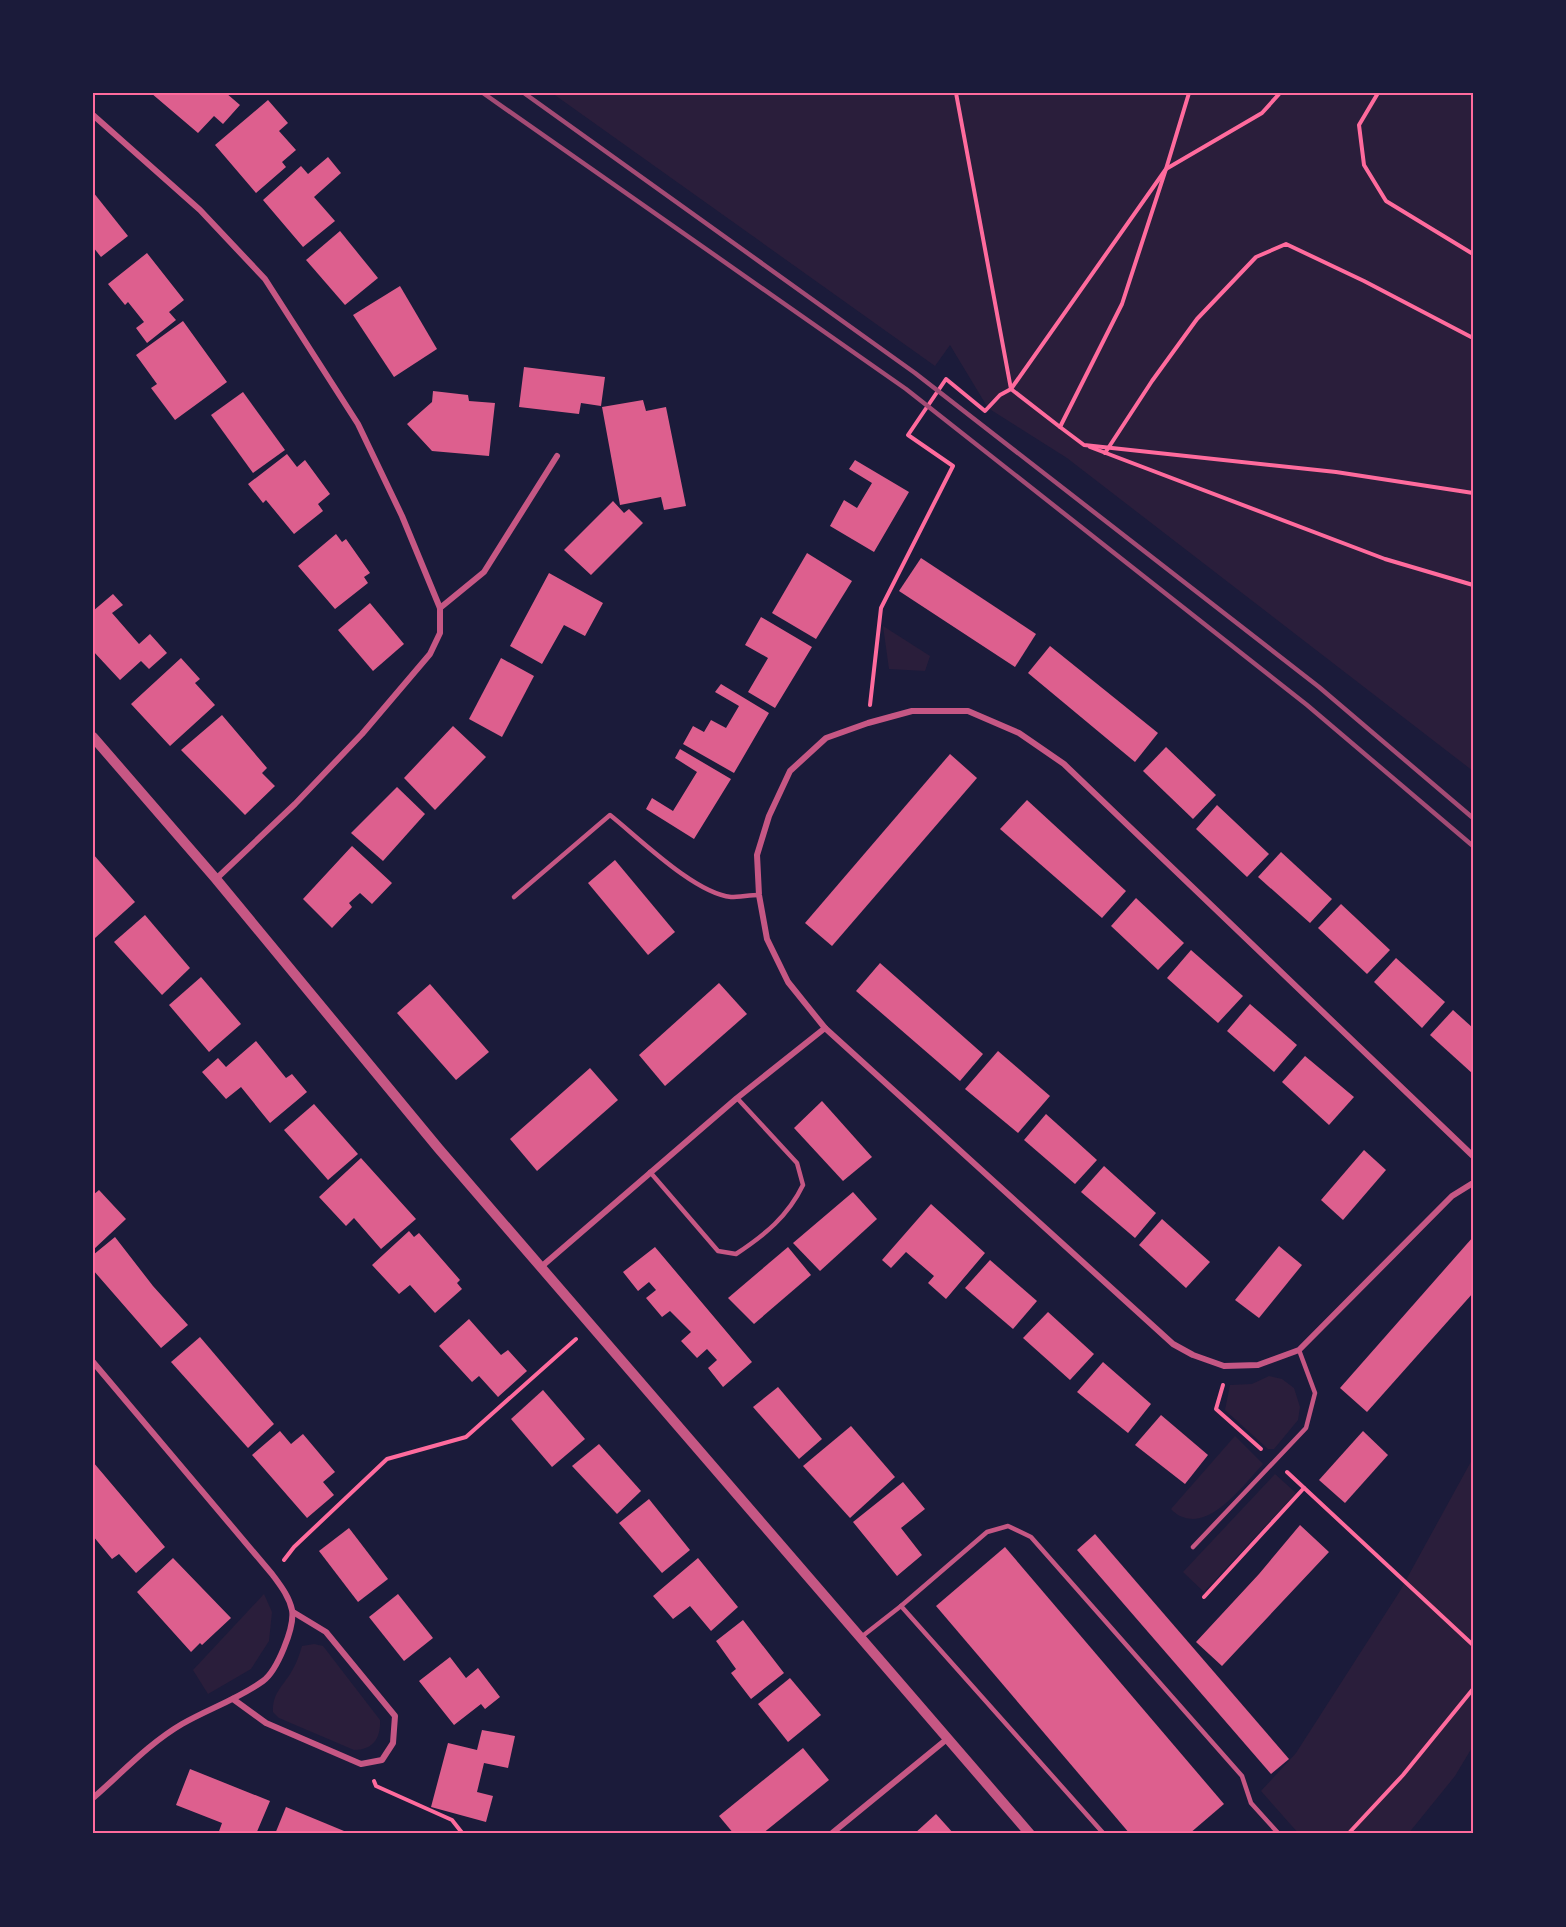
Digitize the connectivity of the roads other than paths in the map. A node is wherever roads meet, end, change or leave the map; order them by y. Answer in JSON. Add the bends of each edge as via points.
{"nodes":[{"id":1,"x":93,"y":115,"type":"edge"},
{"id":2,"x":558,"y":456,"type":"dead end"},
{"id":3,"x":440,"y":608,"type":"junction"},
{"id":4,"x":93,"y":737,"type":"edge"},
{"id":5,"x":216,"y":879,"type":"junction"},
{"id":6,"x":759,"y":895,"type":"junction"},
{"id":7,"x":514,"y":897,"type":"dead end"},
{"id":8,"x":825,"y":1028,"type":"junction"},
{"id":9,"x":737,"y":1098,"type":"junction"},
{"id":10,"x":1473,"y":1156,"type":"edge"},
{"id":11,"x":650,"y":1172,"type":"junction"},
{"id":12,"x":1473,"y":1183,"type":"edge"},
{"id":13,"x":541,"y":1267,"type":"junction"},
{"id":14,"x":1299,"y":1350,"type":"junction"},
{"id":15,"x":93,"y":1362,"type":"edge"},
{"id":16,"x":1193,"y":1547,"type":"dead end"},
{"id":17,"x":901,"y":1606,"type":"junction"},
{"id":18,"x":293,"y":1612,"type":"junction"},
{"id":19,"x":860,"y":1638,"type":"junction"},
{"id":20,"x":233,"y":1699,"type":"junction"},
{"id":21,"x":947,"y":1739,"type":"junction"},
{"id":22,"x":93,"y":1798,"type":"edge"},
{"id":23,"x":831,"y":1834,"type":"edge"},
{"id":24,"x":1030,"y":1834,"type":"edge"},
{"id":25,"x":1104,"y":1834,"type":"edge"},
{"id":26,"x":1279,"y":1834,"type":"edge"}],
"edges":[{"from":1,"to":3,"type":"street","via":[[200,210],[265,279],[358,424]]},
{"from":2,"to":3,"type":"street","via":[[484,572]]},
{"from":3,"to":5,"type":"street","via":[[440,633],[430,654],[362,734]]},
{"from":4,"to":5,"type":"street"},
{"from":5,"to":13,"type":"street"},
{"from":6,"to":7,"type":"lane","via":[[730,897],[707,889],[679,872],[610,815]]},
{"from":6,"to":8,"type":"street","via":[[767,939],[788,982]]},
{"from":6,"to":10,"type":"street","via":[[757,855],[769,816],[790,771],[826,738],[912,711],[968,711],[1019,733],[1064,764]]},
{"from":8,"to":9,"type":"street"},
{"from":8,"to":14,"type":"street","via":[[1173,1344],[1224,1366],[1258,1365]]},
{"from":9,"to":11,"type":"street"},
{"from":9,"to":11,"type":"lane","via":[[797,1163],[803,1185],[794,1203],[763,1236],[736,1254],[718,1251]]},
{"from":11,"to":13,"type":"street"},
{"from":12,"to":14,"type":"street","via":[[1452,1196]]},
{"from":13,"to":19,"type":"street"},
{"from":14,"to":16,"type":"lane","via":[[1315,1392],[1306,1428]]},
{"from":15,"to":18,"type":"street","via":[[272,1574]]},
{"from":17,"to":19,"type":"lane"},
{"from":17,"to":25,"type":"lane"},
{"from":17,"to":26,"type":"lane","via":[[987,1532],[1008,1527],[1031,1537],[1242,1776],[1251,1803]]},
{"from":18,"to":20,"type":"street","via":[[286,1646],[266,1679]]},
{"from":18,"to":20,"type":"street","via":[[326,1632],[396,1716],[393,1743],[382,1760],[361,1764],[266,1723]]},
{"from":19,"to":21,"type":"street"},
{"from":20,"to":22,"type":"street","via":[[182,1724],[147,1748]]},
{"from":21,"to":23,"type":"street"},
{"from":21,"to":24,"type":"street"}]}
